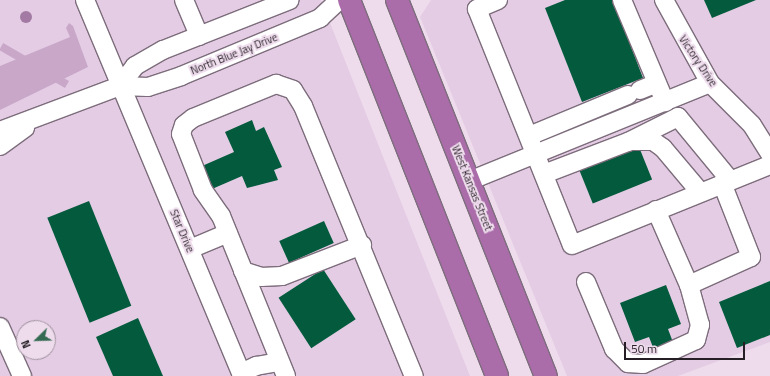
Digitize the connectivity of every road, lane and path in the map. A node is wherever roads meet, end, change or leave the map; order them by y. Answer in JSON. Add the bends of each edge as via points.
{"nodes":[{"id":1,"x":85,"y":0,"type":"edge"},
{"id":2,"x":184,"y":0,"type":"edge"},
{"id":3,"x":290,"y":0,"type":"edge"},
{"id":4,"x":339,"y":0,"type":"edge"},
{"id":5,"x":349,"y":0,"type":"edge"},
{"id":6,"x":397,"y":0,"type":"edge"},
{"id":7,"x":498,"y":0,"type":"edge"},
{"id":8,"x":622,"y":0,"type":"edge"},
{"id":9,"x":664,"y":0,"type":"edge"},
{"id":10,"x":199,"y":36,"type":"junction"},
{"id":11,"x":657,"y":83,"type":"junction"},
{"id":12,"x":710,"y":83,"type":"junction"},
{"id":13,"x":120,"y":86,"type":"junction"},
{"id":14,"x":665,"y":102,"type":"junction"},
{"id":15,"x":40,"y":117,"type":"junction"},
{"id":16,"x":0,"y":131,"type":"edge"},
{"id":17,"x":529,"y":136,"type":"junction"},
{"id":18,"x":628,"y":142,"type":"junction"},
{"id":19,"x":0,"y":146,"type":"edge"},
{"id":20,"x":537,"y":154,"type":"junction"},
{"id":21,"x":770,"y":154,"type":"edge"},
{"id":22,"x":770,"y":165,"type":"edge"},
{"id":23,"x":544,"y":174,"type":"junction"},
{"id":24,"x":469,"y":181,"type":"junction"},
{"id":25,"x":726,"y":182,"type":"junction"},
{"id":26,"x":700,"y":192,"type":"junction"},
{"id":27,"x":656,"y":210,"type":"junction"},
{"id":28,"x":228,"y":233,"type":"junction"},
{"id":29,"x":362,"y":244,"type":"junction"},
{"id":30,"x":190,"y":249,"type":"junction"},
{"id":31,"x":243,"y":271,"type":"junction"},
{"id":32,"x":586,"y":282,"type":"dead end"},
{"id":33,"x":689,"y":286,"type":"junction"},
{"id":34,"x":0,"y":327,"type":"edge"},
{"id":35,"x":282,"y":369,"type":"edge"},
{"id":36,"x":241,"y":375,"type":"edge"},
{"id":37,"x":22,"y":376,"type":"edge"},
{"id":38,"x":414,"y":376,"type":"edge"},
{"id":39,"x":497,"y":376,"type":"edge"},
{"id":40,"x":546,"y":376,"type":"edge"}],
"edges":[{"from":1,"to":13,"type":"street","name":"Star Drive"},
{"from":2,"to":10,"type":"street"},
{"from":3,"to":10,"type":"street"},
{"from":4,"to":13,"type":"street","name":"North Blue Jay Drive","via":[[320,18],[181,76],[148,87]]},
{"from":5,"to":39,"type":"highway"},
{"from":6,"to":24,"type":"highway","name":"West Kansas Street"},
{"from":7,"to":17,"type":"street","via":[[477,9]]},
{"from":8,"to":11,"type":"street"},
{"from":9,"to":12,"type":"street","name":"Victory Drive"},
{"from":10,"to":13,"type":"street","via":[[135,66]]},
{"from":11,"to":14,"type":"street"},
{"from":11,"to":17,"type":"street"},
{"from":12,"to":14,"type":"street"},
{"from":12,"to":21,"type":"street","name":"Victory Drive","via":[[752,124]]},
{"from":13,"to":15,"type":"street","name":"North Blue Jay Drive"},
{"from":13,"to":30,"type":"street","name":"Star Drive"},
{"from":14,"to":20,"type":"street"},
{"from":15,"to":16,"type":"street","name":"North Blue Jay Drive"},
{"from":15,"to":19,"type":"street","name":"North Blue Jay Drive"},
{"from":17,"to":20,"type":"street"},
{"from":18,"to":23,"type":"street"},
{"from":18,"to":25,"type":"street","via":[[678,117]]},
{"from":18,"to":26,"type":"street","via":[[652,141]]},
{"from":20,"to":23,"type":"street"},
{"from":20,"to":24,"type":"street"},
{"from":22,"to":25,"type":"street"},
{"from":23,"to":27,"type":"street","via":[[572,245]]},
{"from":24,"to":40,"type":"highway","name":"West Kansas Street"},
{"from":25,"to":26,"type":"street"},
{"from":25,"to":33,"type":"street","via":[[751,257]]},
{"from":26,"to":27,"type":"street"},
{"from":27,"to":33,"type":"street"},
{"from":28,"to":29,"type":"street","via":[[221,216],[203,190],[181,134],[184,125],[276,84],[293,90],[303,106]]},
{"from":28,"to":30,"type":"street"},
{"from":28,"to":31,"type":"street"},
{"from":29,"to":31,"type":"street","via":[[282,276],[261,277]]},
{"from":29,"to":38,"type":"street"},
{"from":30,"to":36,"type":"street","name":"Star Drive"},
{"from":31,"to":35,"type":"street"},
{"from":32,"to":33,"type":"street","via":[[614,349],[628,363],[642,364],[696,340],[700,326]]},
{"from":34,"to":37,"type":"street"},
{"from":35,"to":36,"type":"street","via":[[256,366]]}]}
